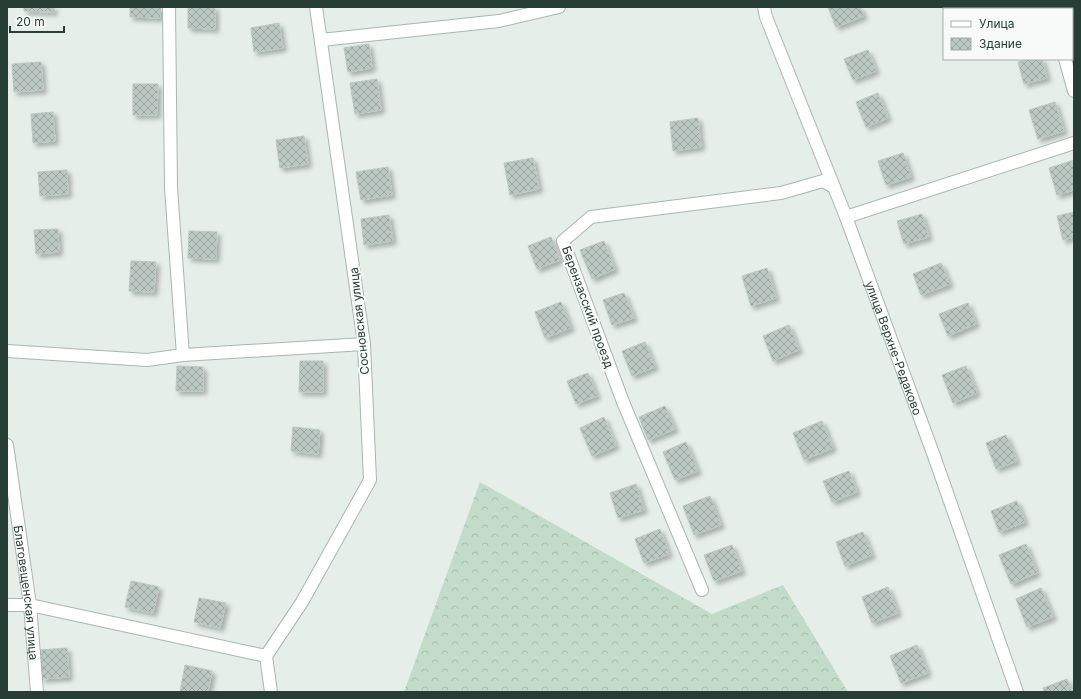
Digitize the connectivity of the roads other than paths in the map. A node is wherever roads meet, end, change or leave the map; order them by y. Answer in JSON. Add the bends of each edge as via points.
{"nodes":[{"id":1,"x":169,"y":7,"type":"edge"},
{"id":2,"x":316,"y":7,"type":"edge"},
{"id":3,"x":559,"y":7,"type":"edge"},
{"id":4,"x":764,"y":7,"type":"edge"},
{"id":5,"x":320,"y":40,"type":"junction"},
{"id":6,"x":1065,"y":60,"type":"edge"},
{"id":7,"x":1074,"y":91,"type":"edge"},
{"id":8,"x":1074,"y":143,"type":"edge"},
{"id":9,"x":834,"y":187,"type":"junction"},
{"id":10,"x":846,"y":217,"type":"junction"},
{"id":11,"x":364,"y":344,"type":"junction"},
{"id":12,"x":7,"y":351,"type":"edge"},
{"id":13,"x":183,"y":354,"type":"junction"},
{"id":14,"x":7,"y":446,"type":"edge"},
{"id":15,"x":702,"y":590,"type":"dead end"},
{"id":16,"x":7,"y":604,"type":"edge"},
{"id":17,"x":30,"y":606,"type":"junction"},
{"id":18,"x":266,"y":656,"type":"junction"},
{"id":19,"x":37,"y":692,"type":"edge"},
{"id":20,"x":270,"y":692,"type":"edge"},
{"id":21,"x":1017,"y":692,"type":"edge"}],
"edges":[{"from":1,"to":13,"type":"street","via":[[170,188]]},
{"from":2,"to":5,"type":"street","name":"Сосновская улица"},
{"from":3,"to":5,"type":"street","via":[[499,21]]},
{"from":4,"to":9,"type":"street","name":"улица Верхне-Редаково"},
{"from":5,"to":11,"type":"street","name":"Сосновская улица"},
{"from":6,"to":7,"type":"street"},
{"from":8,"to":10,"type":"street"},
{"from":9,"to":10,"type":"street","name":"улица Верхне-Редаково"},
{"from":9,"to":15,"type":"street","name":"Берензасский проезд","via":[[823,181],[781,193],[591,217],[563,241],[622,402]]},
{"from":10,"to":21,"type":"street","name":"улица Верхне-Редаково"},
{"from":11,"to":13,"type":"street"},
{"from":11,"to":18,"type":"street","name":"Сосновская улица","via":[[370,480],[302,602]]},
{"from":12,"to":13,"type":"street","via":[[146,360]]},
{"from":14,"to":17,"type":"street","name":"Благовещенская улица"},
{"from":16,"to":17,"type":"street"},
{"from":17,"to":18,"type":"street"},
{"from":17,"to":19,"type":"street","name":"Благовещенская улица"},
{"from":18,"to":20,"type":"street"}]}
